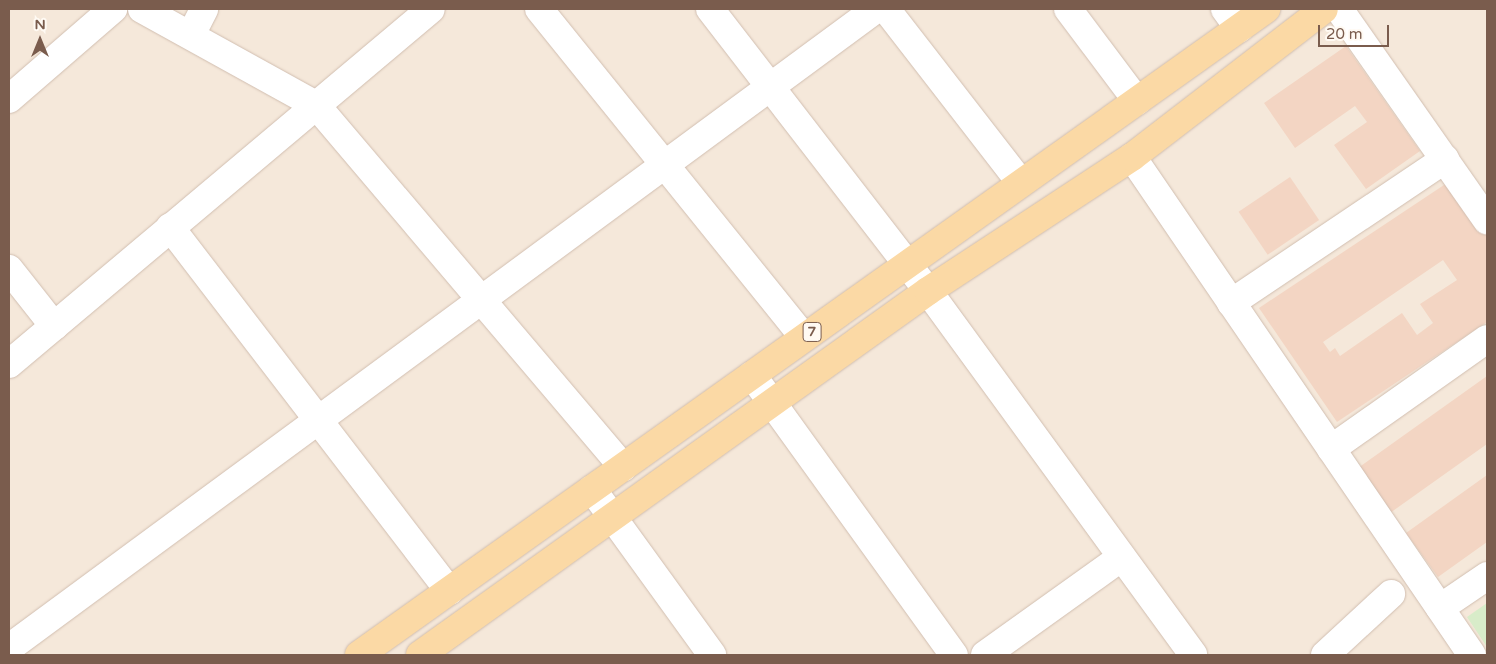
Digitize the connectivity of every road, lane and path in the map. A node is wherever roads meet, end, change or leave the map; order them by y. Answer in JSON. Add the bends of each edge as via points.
{"nodes":[{"id":1,"x":113,"y":9,"type":"edge"},
{"id":2,"x":142,"y":9,"type":"edge"},
{"id":3,"x":204,"y":9,"type":"edge"},
{"id":4,"x":431,"y":9,"type":"edge"},
{"id":5,"x":539,"y":9,"type":"edge"},
{"id":6,"x":710,"y":9,"type":"edge"},
{"id":7,"x":876,"y":9,"type":"edge"},
{"id":8,"x":886,"y":9,"type":"edge"},
{"id":9,"x":1068,"y":9,"type":"edge"},
{"id":10,"x":1266,"y":9,"type":"edge"},
{"id":11,"x":1324,"y":9,"type":"edge"},
{"id":12,"x":1339,"y":9,"type":"edge"},
{"id":13,"x":1232,"y":18,"type":"edge"},
{"id":14,"x":191,"y":35,"type":"junction"},
{"id":15,"x":770,"y":86,"type":"junction"},
{"id":16,"x":9,"y":99,"type":"edge"},
{"id":17,"x":1136,"y":101,"type":"junction"},
{"id":18,"x":316,"y":105,"type":"junction"},
{"id":19,"x":1132,"y":157,"type":"junction"},
{"id":20,"x":1445,"y":159,"type":"junction"},
{"id":21,"x":665,"y":165,"type":"junction"},
{"id":22,"x":1021,"y":183,"type":"junction"},
{"id":23,"x":1487,"y":220,"type":"edge"},
{"id":24,"x":170,"y":227,"type":"junction"},
{"id":25,"x":907,"y":264,"type":"junction"},
{"id":26,"x":9,"y":269,"type":"edge"},
{"id":27,"x":928,"y":292,"type":"junction"},
{"id":28,"x":482,"y":301,"type":"junction"},
{"id":29,"x":1231,"y":302,"type":"junction"},
{"id":30,"x":54,"y":326,"type":"junction"},
{"id":31,"x":804,"y":338,"type":"junction"},
{"id":32,"x":1487,"y":339,"type":"edge"},
{"id":33,"x":9,"y":364,"type":"edge"},
{"id":34,"x":752,"y":375,"type":"junction"},
{"id":35,"x":772,"y":403,"type":"junction"},
{"id":36,"x":320,"y":420,"type":"junction"},
{"id":37,"x":1331,"y":449,"type":"junction"},
{"id":38,"x":623,"y":467,"type":"junction"},
{"id":39,"x":592,"y":489,"type":"junction"},
{"id":40,"x":612,"y":518,"type":"junction"},
{"id":41,"x":1122,"y":558,"type":"junction"},
{"id":42,"x":1487,"y":576,"type":"edge"},
{"id":43,"x":449,"y":591,"type":"junction"},
{"id":44,"x":1392,"y":594,"type":"dead end"},
{"id":45,"x":1440,"y":608,"type":"junction"},
{"id":46,"x":9,"y":648,"type":"edge"},
{"id":47,"x":359,"y":655,"type":"edge"},
{"id":48,"x":420,"y":655,"type":"edge"},
{"id":49,"x":712,"y":655,"type":"edge"},
{"id":50,"x":954,"y":655,"type":"edge"},
{"id":51,"x":985,"y":655,"type":"edge"},
{"id":52,"x":1193,"y":655,"type":"edge"},
{"id":53,"x":1325,"y":655,"type":"edge"},
{"id":54,"x":1472,"y":655,"type":"edge"}],
"edges":[{"from":1,"to":16,"type":"street"},
{"from":2,"to":14,"type":"street"},
{"from":3,"to":14,"type":"street"},
{"from":4,"to":18,"type":"street"},
{"from":5,"to":21,"type":"street"},
{"from":6,"to":15,"type":"street"},
{"from":7,"to":15,"type":"street"},
{"from":8,"to":22,"type":"street"},
{"from":9,"to":17,"type":"street"},
{"from":10,"to":13,"type":"main road","number":"7"},
{"from":11,"to":19,"type":"main road","number":"7"},
{"from":12,"to":20,"type":"street"},
{"from":13,"to":17,"type":"main road","number":"7"},
{"from":14,"to":18,"type":"street"},
{"from":15,"to":21,"type":"street"},
{"from":15,"to":25,"type":"street"},
{"from":17,"to":22,"type":"main road","number":"7"},
{"from":18,"to":24,"type":"street"},
{"from":18,"to":28,"type":"street"},
{"from":19,"to":27,"type":"main road","number":"7"},
{"from":19,"to":29,"type":"street"},
{"from":20,"to":23,"type":"street"},
{"from":20,"to":29,"type":"street"},
{"from":21,"to":28,"type":"street"},
{"from":21,"to":31,"type":"street"},
{"from":22,"to":25,"type":"main road","number":"7"},
{"from":24,"to":30,"type":"street"},
{"from":24,"to":36,"type":"street"},
{"from":25,"to":27,"type":"street"},
{"from":25,"to":31,"type":"main road","number":"7"},
{"from":26,"to":30,"type":"street"},
{"from":27,"to":35,"type":"main road","number":"7"},
{"from":27,"to":41,"type":"street"},
{"from":28,"to":36,"type":"street"},
{"from":28,"to":38,"type":"street"},
{"from":29,"to":37,"type":"street"},
{"from":30,"to":33,"type":"street"},
{"from":31,"to":34,"type":"main road","number":"7"},
{"from":32,"to":37,"type":"street"},
{"from":34,"to":35,"type":"street"},
{"from":34,"to":38,"type":"main road","number":"7"},
{"from":35,"to":40,"type":"main road","number":"7"},
{"from":35,"to":50,"type":"street"},
{"from":36,"to":43,"type":"street"},
{"from":36,"to":46,"type":"street"},
{"from":37,"to":45,"type":"street"},
{"from":38,"to":39,"type":"main road","number":"7"},
{"from":39,"to":40,"type":"street"},
{"from":39,"to":43,"type":"main road","number":"7"},
{"from":40,"to":48,"type":"main road","number":"7"},
{"from":40,"to":49,"type":"street"},
{"from":41,"to":51,"type":"street"},
{"from":41,"to":52,"type":"street"},
{"from":42,"to":45,"type":"street"},
{"from":43,"to":47,"type":"main road","number":"7"},
{"from":44,"to":53,"type":"street"},
{"from":45,"to":54,"type":"street"}]}
